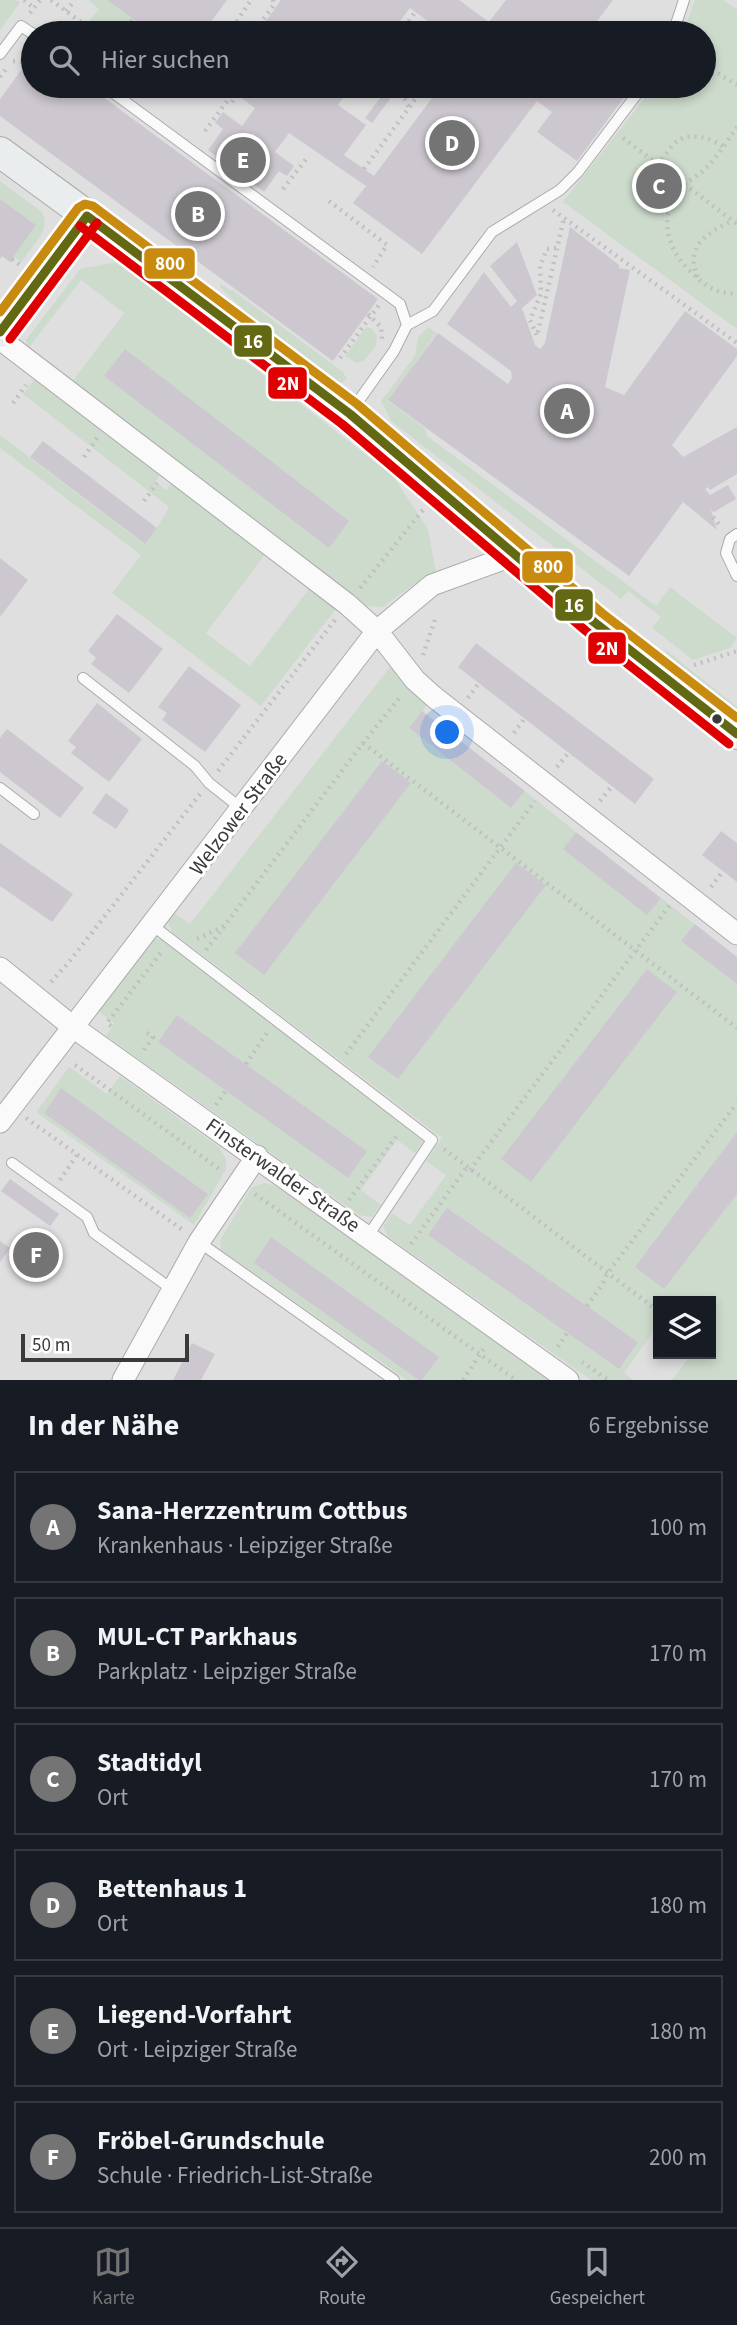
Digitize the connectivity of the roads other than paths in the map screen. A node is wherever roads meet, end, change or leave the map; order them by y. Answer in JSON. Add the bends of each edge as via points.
{"nodes":[{"id":1,"x":684,"y":0,"type":"edge"},
{"id":2,"x":677,"y":21,"type":"edge"},
{"id":3,"x":21,"y":26,"type":"edge"},
{"id":4,"x":0,"y":54,"type":"edge"},
{"id":5,"x":120,"y":98,"type":"edge"},
{"id":6,"x":634,"y":98,"type":"edge"},
{"id":7,"x":0,"y":152,"type":"edge"},
{"id":8,"x":87,"y":216,"type":"junction"},
{"id":9,"x":407,"y":325,"type":"junction"},
{"id":10,"x":0,"y":332,"type":"edge"},
{"id":11,"x":0,"y":338,"type":"edge"},
{"id":12,"x":349,"y":414,"type":"junction"},
{"id":13,"x":737,"y":534,"type":"edge"},
{"id":14,"x":514,"y":555,"type":"junction"},
{"id":15,"x":737,"y":576,"type":"edge"},
{"id":16,"x":377,"y":631,"type":"junction"},
{"id":17,"x":83,"y":678,"type":"dead end"},
{"id":18,"x":737,"y":734,"type":"edge"},
{"id":19,"x":0,"y":788,"type":"edge"},
{"id":20,"x":242,"y":809,"type":"junction"},
{"id":21,"x":34,"y":814,"type":"dead end"},
{"id":22,"x":152,"y":925,"type":"junction"},
{"id":23,"x":737,"y":934,"type":"edge"},
{"id":24,"x":0,"y":968,"type":"edge"},
{"id":25,"x":74,"y":1027,"type":"junction"},
{"id":26,"x":6,"y":1115,"type":"edge"},
{"id":27,"x":257,"y":1156,"type":"junction"},
{"id":28,"x":12,"y":1163,"type":"dead end"},
{"id":29,"x":368,"y":1236,"type":"junction"},
{"id":30,"x":199,"y":1242,"type":"junction"},
{"id":31,"x":173,"y":1290,"type":"junction"},
{"id":32,"x":123,"y":1380,"type":"edge"},
{"id":33,"x":394,"y":1380,"type":"edge"},
{"id":34,"x":568,"y":1380,"type":"edge"}],
"edges":[{"from":1,"to":2,"type":"lane"},
{"from":3,"to":4,"type":"lane"},
{"from":5,"to":9,"type":"lane","via":[[400,304]]},
{"from":6,"to":9,"type":"lane","via":[[561,190],[492,232],[433,311]]},
{"from":7,"to":8,"type":"street"},
{"from":8,"to":10,"type":"street"},
{"from":8,"to":12,"type":"street"},
{"from":9,"to":12,"type":"lane"},
{"from":11,"to":16,"type":"street"},
{"from":12,"to":14,"type":"street"},
{"from":13,"to":15,"type":"lane","via":[[730,539],[726,553]]},
{"from":14,"to":16,"type":"street","name":"Welzower Straße","via":[[432,585]]},
{"from":14,"to":18,"type":"street"},
{"from":16,"to":20,"type":"street","name":"Welzower Straße"},
{"from":16,"to":23,"type":"street","via":[[415,680],[549,781]]},
{"from":17,"to":20,"type":"lane"},
{"from":19,"to":21,"type":"lane"},
{"from":20,"to":22,"type":"street","name":"Welzower Straße"},
{"from":22,"to":25,"type":"street","name":"Welzower Straße"},
{"from":22,"to":29,"type":"lane","via":[[432,1140]]},
{"from":24,"to":25,"type":"street","name":"Finsterwalder Straße"},
{"from":25,"to":26,"type":"street","name":"Welzower Straße"},
{"from":25,"to":27,"type":"street","name":"Finsterwalder Straße"},
{"from":27,"to":29,"type":"street","name":"Finsterwalder Straße"},
{"from":27,"to":30,"type":"street"},
{"from":28,"to":31,"type":"lane","via":[[87,1217],[94,1233]]},
{"from":29,"to":34,"type":"street","name":"Finsterwalder Straße"},
{"from":30,"to":31,"type":"street"},
{"from":30,"to":33,"type":"lane"},
{"from":31,"to":32,"type":"street"}]}
